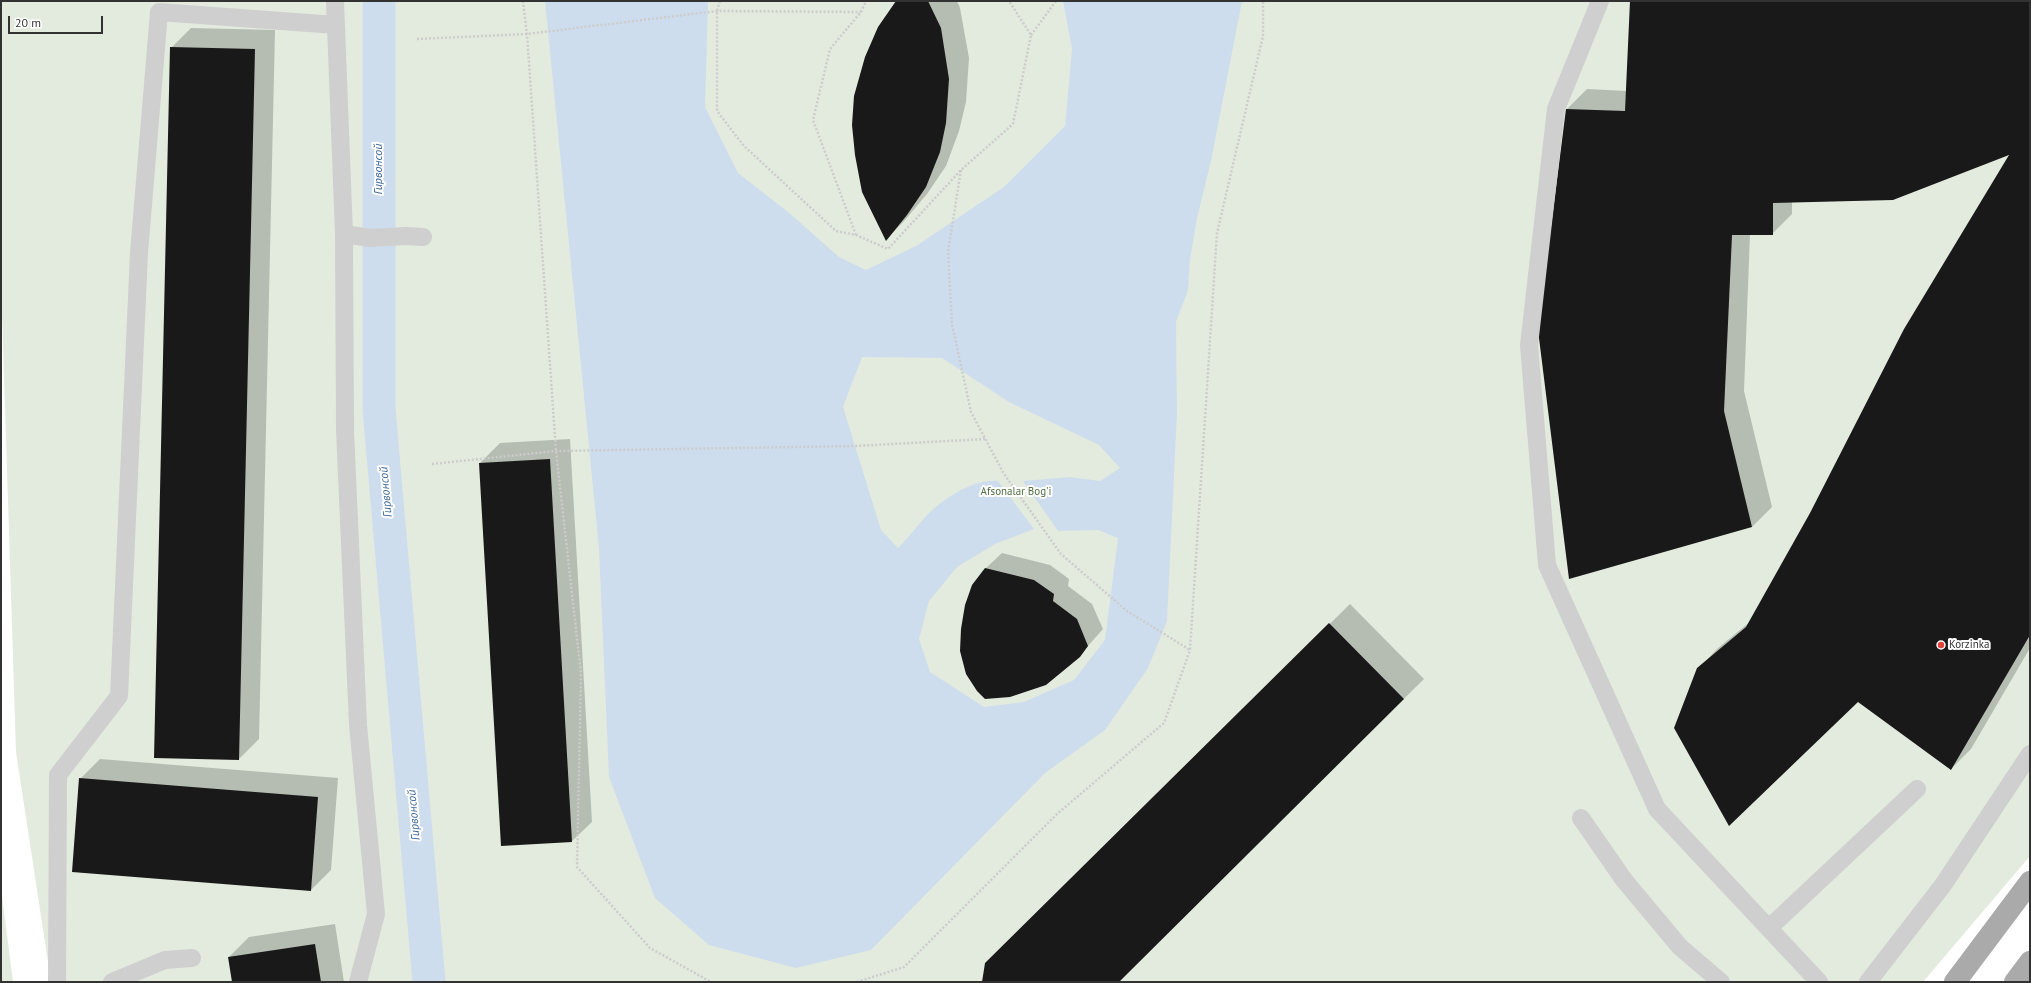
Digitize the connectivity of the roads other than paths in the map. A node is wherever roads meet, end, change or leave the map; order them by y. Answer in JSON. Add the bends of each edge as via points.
{"nodes":[{"id":1,"x":335,"y":1,"type":"edge"},
{"id":2,"x":1600,"y":1,"type":"edge"},
{"id":3,"x":336,"y":25,"type":"junction"},
{"id":4,"x":344,"y":234,"type":"junction"},
{"id":5,"x":423,"y":237,"type":"dead end"},
{"id":6,"x":2030,"y":754,"type":"edge"},
{"id":7,"x":1917,"y":789,"type":"dead end"},
{"id":8,"x":1581,"y":818,"type":"dead end"},
{"id":9,"x":2030,"y":882,"type":"edge"},
{"id":10,"x":1769,"y":928,"type":"junction"},
{"id":11,"x":192,"y":958,"type":"dead end"},
{"id":12,"x":2030,"y":962,"type":"edge"},
{"id":13,"x":58,"y":982,"type":"edge"},
{"id":14,"x":112,"y":982,"type":"edge"},
{"id":15,"x":358,"y":982,"type":"edge"},
{"id":16,"x":1721,"y":982,"type":"edge"},
{"id":17,"x":1819,"y":982,"type":"edge"},
{"id":18,"x":1868,"y":982,"type":"edge"},
{"id":19,"x":1955,"y":982,"type":"edge"},
{"id":20,"x":2015,"y":982,"type":"edge"}],
"edges":[{"from":1,"to":3,"type":"lane"},
{"from":2,"to":10,"type":"lane","via":[[1556,109],[1529,345],[1547,565],[1657,809]]},
{"from":3,"to":4,"type":"lane"},
{"from":3,"to":13,"type":"lane","via":[[159,12],[139,253],[119,696],[58,775]]},
{"from":4,"to":5,"type":"lane","via":[[370,238]]},
{"from":4,"to":15,"type":"lane","via":[[345,430],[358,725],[376,914]]},
{"from":6,"to":18,"type":"lane","via":[[1943,885]]},
{"from":7,"to":10,"type":"lane"},
{"from":8,"to":16,"type":"lane","via":[[1624,880],[1680,947]]},
{"from":9,"to":19,"type":"main road"},
{"from":10,"to":17,"type":"lane"},
{"from":11,"to":14,"type":"lane","via":[[165,960]]},
{"from":12,"to":20,"type":"main road"}]}
